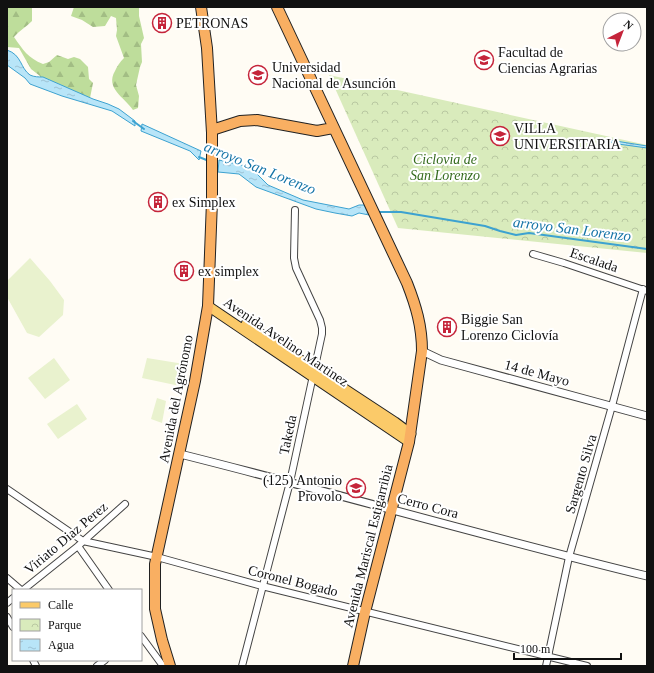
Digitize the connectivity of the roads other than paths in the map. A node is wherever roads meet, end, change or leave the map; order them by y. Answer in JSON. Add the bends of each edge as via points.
{"nodes":[{"id":1,"x":201,"y":7,"type":"edge"},
{"id":2,"x":277,"y":7,"type":"edge"},
{"id":3,"x":333,"y":128,"type":"junction"},
{"id":4,"x":212,"y":131,"type":"junction"},
{"id":5,"x":295,"y":210,"type":"dead end"},
{"id":6,"x":533,"y":254,"type":"dead end"},
{"id":7,"x":645,"y":290,"type":"edge"},
{"id":8,"x":208,"y":306,"type":"junction"},
{"id":9,"x":422,"y":351,"type":"junction"},
{"id":10,"x":313,"y":373,"type":"junction"},
{"id":11,"x":612,"y":406,"type":"junction"},
{"id":12,"x":647,"y":416,"type":"edge"},
{"id":13,"x":410,"y":438,"type":"junction"},
{"id":14,"x":180,"y":454,"type":"junction"},
{"id":15,"x":290,"y":482,"type":"junction"},
{"id":16,"x":7,"y":489,"type":"edge"},
{"id":17,"x":125,"y":504,"type":"dead end"},
{"id":18,"x":392,"y":510,"type":"junction"},
{"id":19,"x":83,"y":541,"type":"junction"},
{"id":20,"x":78,"y":546,"type":"junction"},
{"id":21,"x":157,"y":557,"type":"junction"},
{"id":22,"x":569,"y":557,"type":"junction"},
{"id":23,"x":647,"y":576,"type":"edge"},
{"id":24,"x":7,"y":578,"type":"edge"},
{"id":25,"x":262,"y":586,"type":"junction"},
{"id":26,"x":21,"y":589,"type":"edge"},
{"id":27,"x":23,"y":589,"type":"edge"},
{"id":28,"x":108,"y":589,"type":"edge"},
{"id":29,"x":365,"y":612,"type":"junction"},
{"id":30,"x":142,"y":637,"type":"edge"},
{"id":31,"x":549,"y":656,"type":"junction"},
{"id":32,"x":163,"y":666,"type":"edge"},
{"id":33,"x":170,"y":666,"type":"edge"},
{"id":34,"x":242,"y":666,"type":"edge"},
{"id":35,"x":353,"y":666,"type":"edge"},
{"id":36,"x":546,"y":666,"type":"edge"},
{"id":37,"x":587,"y":666,"type":"edge"}],
"edges":[{"from":1,"to":4,"type":"highway","name":"Avenida del Agrónomo","via":[[207,48]]},
{"from":2,"to":3,"type":"highway"},
{"from":3,"to":4,"type":"highway","via":[[317,131],[257,120],[240,121]]},
{"from":3,"to":9,"type":"highway","via":[[390,245],[415,304],[420,321]]},
{"from":4,"to":8,"type":"highway","name":"Avenida del Agrónomo"},
{"from":5,"to":10,"type":"street","name":"Takeda","via":[[296,268],[322,328]]},
{"from":6,"to":7,"type":"street","name":"Escalada"},
{"from":7,"to":11,"type":"street","name":"Sargento Silva"},
{"from":8,"to":10,"type":"main road","name":"Avenida Avelino Martinez"},
{"from":8,"to":14,"type":"highway","name":"Avenida del Agrónomo"},
{"from":9,"to":11,"type":"street","name":"14 de Mayo","via":[[441,360]]},
{"from":9,"to":13,"type":"highway","name":"Avenida Mariscal Estigarribia"},
{"from":10,"to":13,"type":"main road","name":"Avenida Avelino Martinez"},
{"from":10,"to":15,"type":"street","name":"Takeda"},
{"from":11,"to":12,"type":"street","name":"14 de Mayo"},
{"from":11,"to":22,"type":"street","name":"Sargento Silva"},
{"from":13,"to":18,"type":"highway","name":"Avenida Mariscal Estigarribia"},
{"from":14,"to":15,"type":"street","name":"Cerro Cora"},
{"from":14,"to":21,"type":"highway","name":"Avenida del Agrónomo"},
{"from":15,"to":18,"type":"street","name":"Cerro Cora"},
{"from":15,"to":25,"type":"street","name":"Takeda"},
{"from":16,"to":19,"type":"street","name":"Coronel Bogado"},
{"from":17,"to":19,"type":"street","name":"Viriato Diaz Perez"},
{"from":18,"to":22,"type":"street","name":"Cerro Cora"},
{"from":18,"to":29,"type":"highway","name":"Avenida Mariscal Estigarribia"},
{"from":19,"to":20,"type":"street","name":"Viriato Diaz Perez"},
{"from":19,"to":21,"type":"street","name":"Coronel Bogado"},
{"from":20,"to":27,"type":"street","name":"Viriato Diaz Perez"},
{"from":20,"to":28,"type":"street"},
{"from":21,"to":25,"type":"street","name":"Coronel Bogado"},
{"from":21,"to":33,"type":"highway","name":"Avenida del Agrónomo","via":[[155,609]]},
{"from":22,"to":23,"type":"street","name":"Cerro Cora"},
{"from":22,"to":31,"type":"street","name":"Sargento Silva"},
{"from":24,"to":26,"type":"street"},
{"from":25,"to":29,"type":"street","name":"Coronel Bogado"},
{"from":25,"to":34,"type":"street","name":"Takeda"},
{"from":29,"to":31,"type":"street","name":"Coronel Bogado"},
{"from":29,"to":35,"type":"highway","name":"Avenida Mariscal Estigarribia"},
{"from":30,"to":32,"type":"street"},
{"from":31,"to":36,"type":"street","name":"Sargento Silva"},
{"from":31,"to":37,"type":"street","name":"Coronel Bogado"}]}
